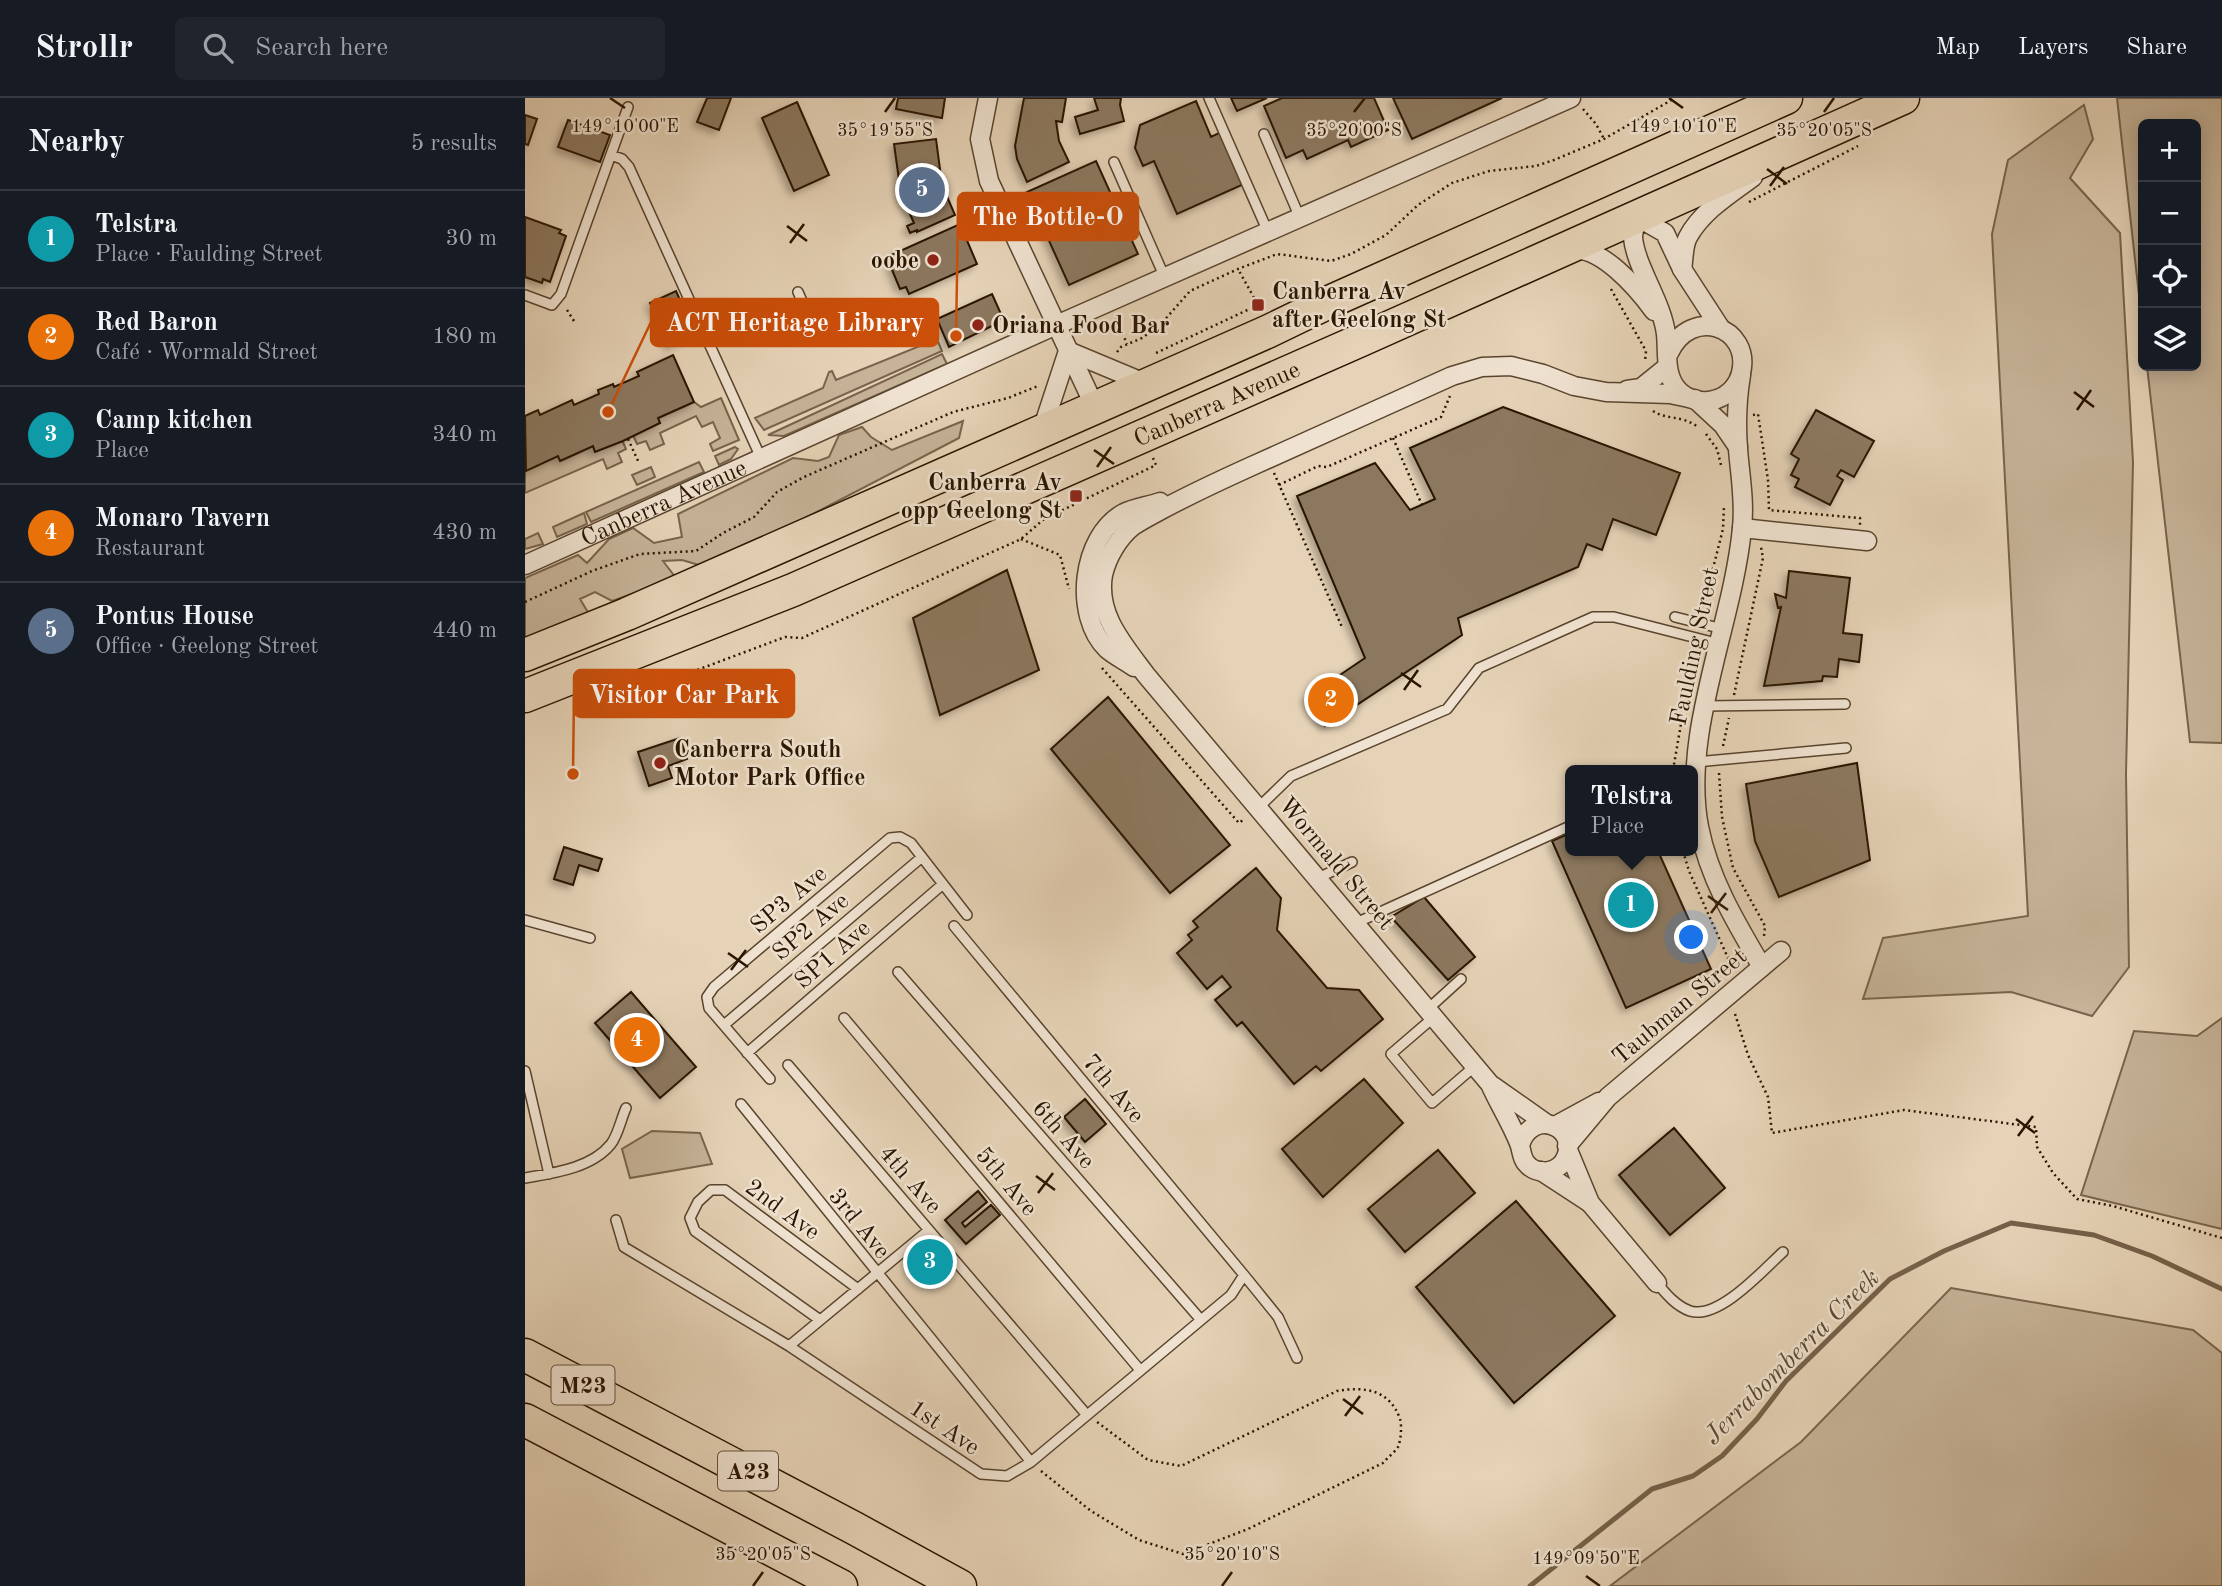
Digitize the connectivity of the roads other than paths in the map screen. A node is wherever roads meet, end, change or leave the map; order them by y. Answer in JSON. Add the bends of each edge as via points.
{"nodes":[{"id":1,"x":988,"y":98,"type":"edge"},
{"id":2,"x":1209,"y":98,"type":"edge"},
{"id":3,"x":1786,"y":98,"type":"edge"},
{"id":4,"x":1903,"y":98,"type":"edge"},
{"id":5,"x":1575,"y":101,"type":"edge"},
{"id":6,"x":628,"y":107,"type":"dead end"},
{"id":7,"x":1264,"y":134,"type":"dead end"},
{"id":8,"x":1795,"y":146,"type":"junction"},
{"id":9,"x":1677,"y":147,"type":"junction"},
{"id":10,"x":611,"y":155,"type":"junction"},
{"id":11,"x":1114,"y":162,"type":"dead end"},
{"id":12,"x":1637,"y":217,"type":"junction"},
{"id":13,"x":1300,"y":218,"type":"junction"},
{"id":14,"x":1268,"y":232,"type":"junction"},
{"id":15,"x":1465,"y":241,"type":"junction"},
{"id":16,"x":1538,"y":261,"type":"junction"},
{"id":17,"x":1682,"y":269,"type":"junction"},
{"id":18,"x":1165,"y":278,"type":"junction"},
{"id":19,"x":798,"y":292,"type":"dead end"},
{"id":20,"x":525,"y":295,"type":"edge"},
{"id":21,"x":1665,"y":325,"type":"junction"},
{"id":22,"x":1056,"y":326,"type":"junction"},
{"id":23,"x":1721,"y":329,"type":"junction"},
{"id":24,"x":815,"y":331,"type":"dead end"},
{"id":25,"x":1067,"y":351,"type":"junction"},
{"id":26,"x":1668,"y":360,"type":"junction"},
{"id":27,"x":1148,"y":370,"type":"junction"},
{"id":28,"x":1741,"y":374,"type":"junction"},
{"id":29,"x":1648,"y":388,"type":"junction"},
{"id":30,"x":1692,"y":399,"type":"junction"},
{"id":31,"x":1095,"y":407,"type":"junction"},
{"id":32,"x":1042,"y":430,"type":"junction"},
{"id":33,"x":1156,"y":430,"type":"junction"},
{"id":34,"x":1738,"y":447,"type":"junction"},
{"id":35,"x":761,"y":458,"type":"junction"},
{"id":36,"x":1071,"y":467,"type":"junction"},
{"id":37,"x":1742,"y":528,"type":"junction"},
{"id":38,"x":1863,"y":540,"type":"road end"},
{"id":39,"x":525,"y":565,"type":"edge"},
{"id":40,"x":627,"y":614,"type":"junction"},
{"id":41,"x":1675,"y":617,"type":"dead end"},
{"id":42,"x":1721,"y":637,"type":"junction"},
{"id":43,"x":531,"y":653,"type":"edge"},
{"id":44,"x":599,"y":668,"type":"junction"},
{"id":45,"x":525,"y":696,"type":"edge"},
{"id":46,"x":1845,"y":704,"type":"dead end"},
{"id":47,"x":1706,"y":706,"type":"junction"},
{"id":48,"x":1846,"y":748,"type":"dead end"},
{"id":49,"x":1695,"y":765,"type":"edge"},
{"id":50,"x":1698,"y":767,"type":"edge"},
{"id":51,"x":1258,"y":808,"type":"junction"},
{"id":52,"x":1698,"y":812,"type":"edge"},
{"id":53,"x":1565,"y":828,"type":"edge"},
{"id":54,"x":922,"y":857,"type":"junction"},
{"id":55,"x":1352,"y":862,"type":"dead end"},
{"id":56,"x":1318,"y":878,"type":"junction"},
{"id":57,"x":943,"y":884,"type":"junction"},
{"id":58,"x":525,"y":910,"type":"edge"},
{"id":59,"x":967,"y":915,"type":"dead end"},
{"id":60,"x":527,"y":920,"type":"edge"},
{"id":61,"x":1356,"y":923,"type":"junction"},
{"id":62,"x":954,"y":926,"type":"dead end"},
{"id":63,"x":590,"y":938,"type":"dead end"},
{"id":64,"x":1781,"y":951,"type":"dead end"},
{"id":65,"x":1762,"y":967,"type":"junction"},
{"id":66,"x":898,"y":972,"type":"dead end"},
{"id":67,"x":1461,"y":979,"type":"dead end"},
{"id":68,"x":1431,"y":1013,"type":"junction"},
{"id":69,"x":844,"y":1018,"type":"dead end"},
{"id":70,"x":724,"y":1025,"type":"junction"},
{"id":71,"x":747,"y":1053,"type":"junction"},
{"id":72,"x":788,"y":1065,"type":"dead end"},
{"id":73,"x":1475,"y":1066,"type":"junction"},
{"id":74,"x":525,"y":1071,"type":"edge"},
{"id":75,"x":770,"y":1079,"type":"dead end"},
{"id":76,"x":1490,"y":1084,"type":"junction"},
{"id":77,"x":1608,"y":1097,"type":"junction"},
{"id":78,"x":741,"y":1104,"type":"dead end"},
{"id":79,"x":625,"y":1108,"type":"dead end"},
{"id":80,"x":1551,"y":1125,"type":"junction"},
{"id":81,"x":1520,"y":1146,"type":"junction"},
{"id":82,"x":1568,"y":1148,"type":"junction"},
{"id":83,"x":1541,"y":1171,"type":"junction"},
{"id":84,"x":549,"y":1174,"type":"junction"},
{"id":85,"x":525,"y":1178,"type":"edge"},
{"id":86,"x":1591,"y":1203,"type":"junction"},
{"id":87,"x":617,"y":1220,"type":"dead end"},
{"id":88,"x":929,"y":1230,"type":"junction"},
{"id":89,"x":1783,"y":1252,"type":"dead end"},
{"id":90,"x":876,"y":1274,"type":"junction"},
{"id":91,"x":1244,"y":1275,"type":"junction"},
{"id":92,"x":1657,"y":1283,"type":"joint"},
{"id":93,"x":858,"y":1289,"type":"junction"},
{"id":94,"x":820,"y":1320,"type":"junction"},
{"id":95,"x":1201,"y":1320,"type":"junction"},
{"id":96,"x":525,"y":1335,"type":"edge"},
{"id":97,"x":789,"y":1346,"type":"junction"},
{"id":98,"x":525,"y":1355,"type":"edge"},
{"id":99,"x":1297,"y":1358,"type":"dead end"},
{"id":100,"x":1140,"y":1370,"type":"junction"},
{"id":101,"x":1087,"y":1414,"type":"junction"},
{"id":102,"x":642,"y":1415,"type":"junction"},
{"id":103,"x":525,"y":1420,"type":"edge"},
{"id":104,"x":1031,"y":1462,"type":"junction"},
{"id":105,"x":841,"y":1586,"type":"edge"},
{"id":106,"x":960,"y":1586,"type":"edge"}],
"edges":[{"from":1,"to":22,"type":"street","via":[[980,139],[986,170]]},
{"from":2,"to":14,"type":"lane"},
{"from":3,"to":9,"type":"highway","name":"Canberra Avenue"},
{"from":4,"to":8,"type":"highway","name":"Canberra Avenue"},
{"from":5,"to":13,"type":"street","name":"Canberra Avenue"},
{"from":6,"to":10,"type":"lane"},
{"from":7,"to":13,"type":"lane"},
{"from":8,"to":12,"type":"highway","name":"Canberra Avenue"},
{"from":8,"to":17,"type":"street","via":[[1703,218],[1688,237]]},
{"from":9,"to":12,"type":"highway","via":[[1643,186]]},
{"from":9,"to":15,"type":"highway","name":"Canberra Avenue"},
{"from":10,"to":20,"type":"lane","via":[[559,297],[552,305]]},
{"from":10,"to":35,"type":"lane","via":[[629,167]]},
{"from":11,"to":18,"type":"lane"},
{"from":12,"to":15,"type":"highway","via":[[1606,202]]},
{"from":12,"to":16,"type":"highway","name":"Canberra Avenue"},
{"from":12,"to":17,"type":"street","via":[[1665,233]]},
{"from":12,"to":21,"type":"street","via":[[1635,246]]},
{"from":13,"to":14,"type":"street","name":"Canberra Avenue"},
{"from":14,"to":18,"type":"street","name":"Canberra Avenue"},
{"from":15,"to":27,"type":"highway","name":"Canberra Avenue"},
{"from":16,"to":21,"type":"street","via":[[1574,249],[1595,254],[1608,261]]},
{"from":16,"to":33,"type":"highway","name":"Canberra Avenue"},
{"from":17,"to":23,"type":"street"},
{"from":18,"to":22,"type":"street","name":"Canberra Avenue"},
{"from":19,"to":24,"type":"lane"},
{"from":21,"to":26,"type":"street"},
{"from":22,"to":25,"type":"street"},
{"from":22,"to":35,"type":"street","name":"Canberra Avenue"},
{"from":23,"to":26,"type":"street","via":[[1696,327],[1683,332],[1674,341]]},
{"from":23,"to":28,"type":"street","via":[[1739,347]]},
{"from":25,"to":27,"type":"street","name":"Canberra Avenue"},
{"from":25,"to":31,"type":"street"},
{"from":25,"to":32,"type":"street"},
{"from":26,"to":29,"type":"street","name":"Wormald Street"},
{"from":26,"to":30,"type":"street","via":[[1671,379]]},
{"from":27,"to":31,"type":"highway","name":"Canberra Avenue"},
{"from":28,"to":30,"type":"street","via":[[1725,395],[1713,400]]},
{"from":28,"to":34,"type":"street","name":"Faulding Street"},
{"from":29,"to":30,"type":"street","name":"Wormald Street"},
{"from":29,"to":51,"type":"street","name":"Wormald Street","via":[[1606,392],[1511,366],[1482,367],[1452,376],[1195,491],[1133,526],[1120,539],[1103,574],[1109,623],[1146,675]]},
{"from":30,"to":34,"type":"street","via":[[1723,425]]},
{"from":31,"to":32,"type":"highway","name":"Canberra Avenue"},
{"from":31,"to":33,"type":"highway","via":[[1113,424]]},
{"from":31,"to":36,"type":"highway","via":[[1093,440]]},
{"from":32,"to":40,"type":"highway","name":"Canberra Avenue"},
{"from":33,"to":36,"type":"highway","name":"Canberra Avenue"},
{"from":34,"to":37,"type":"street","name":"Faulding Street"},
{"from":35,"to":39,"type":"street","name":"Canberra Avenue"},
{"from":36,"to":44,"type":"highway","name":"Canberra Avenue","via":[[793,590]]},
{"from":37,"to":38,"type":"street"},
{"from":37,"to":42,"type":"street","name":"Faulding Street"},
{"from":40,"to":43,"type":"highway","name":"Canberra Avenue"},
{"from":40,"to":44,"type":"highway","via":[[598,649]]},
{"from":41,"to":42,"type":"lane","via":[[1699,623]]},
{"from":42,"to":47,"type":"street","name":"Faulding Street"},
{"from":42,"to":51,"type":"lane","via":[[1696,638],[1614,617],[1593,618],[1479,668],[1447,709],[1290,776]]},
{"from":43,"to":44,"type":"highway","via":[[581,652]]},
{"from":44,"to":45,"type":"highway","name":"Canberra Avenue"},
{"from":46,"to":47,"type":"lane"},
{"from":47,"to":49,"type":"street","name":"Faulding Street"},
{"from":48,"to":50,"type":"lane"},
{"from":51,"to":56,"type":"street","name":"Wormald Street"},
{"from":52,"to":65,"type":"street","name":"Faulding Street","via":[[1718,887]]},
{"from":53,"to":61,"type":"lane"},
{"from":54,"to":57,"type":"lane","name":"SP3 Ave"},
{"from":54,"to":70,"type":"lane","name":"SP2 Ave"},
{"from":54,"to":70,"type":"lane","name":"SP3 Ave","via":[[900,837],[890,838],[869,855],[715,987],[707,997],[709,1008]]},
{"from":55,"to":56,"type":"lane"},
{"from":56,"to":61,"type":"street","name":"Wormald Street"},
{"from":57,"to":59,"type":"lane","name":"SP3 Ave"},
{"from":57,"to":71,"type":"lane","name":"SP1 Ave"},
{"from":58,"to":60,"type":"lane"},
{"from":60,"to":63,"type":"lane"},
{"from":61,"to":68,"type":"street","name":"Wormald Street"},
{"from":62,"to":91,"type":"lane","name":"7th Ave"},
{"from":64,"to":65,"type":"street","name":"Taubman Street"},
{"from":65,"to":77,"type":"street","name":"Taubman Street","via":[[1729,986]]},
{"from":66,"to":95,"type":"lane","name":"6th Ave"},
{"from":67,"to":68,"type":"lane"},
{"from":68,"to":73,"type":"street","name":"Wormald Street"},
{"from":68,"to":73,"type":"lane","via":[[1391,1054],[1432,1103]]},
{"from":69,"to":100,"type":"lane","name":"5th Ave"},
{"from":70,"to":71,"type":"lane","name":"SP3 Ave"},
{"from":71,"to":75,"type":"lane","name":"SP3 Ave"},
{"from":72,"to":88,"type":"lane","name":"4th Ave"},
{"from":73,"to":76,"type":"street","name":"Wormald Street"},
{"from":74,"to":84,"type":"lane"},
{"from":76,"to":80,"type":"street","name":"Wormald Street"},
{"from":76,"to":81,"type":"street","name":"Wormald Street"},
{"from":77,"to":80,"type":"street","name":"Taubman Street"},
{"from":77,"to":82,"type":"street","name":"Taubman Street"},
{"from":78,"to":90,"type":"lane","name":"3rd Ave"},
{"from":79,"to":84,"type":"lane","via":[[612,1143],[589,1162]]},
{"from":80,"to":81,"type":"street","via":[[1534,1126]]},
{"from":80,"to":82,"type":"street","name":"Wormald Street","via":[[1566,1138]]},
{"from":81,"to":83,"type":"street","name":"Wormald Street","via":[[1527,1164]]},
{"from":82,"to":83,"type":"street","via":[[1561,1165]]},
{"from":82,"to":86,"type":"street","name":"Wormald Street"},
{"from":83,"to":86,"type":"street","name":"Wormald Street"},
{"from":84,"to":85,"type":"lane"},
{"from":86,"to":92,"type":"street","name":"Wormald Street"},
{"from":87,"to":97,"type":"lane","name":"1st Ave","via":[[624,1247]]},
{"from":88,"to":90,"type":"lane"},
{"from":88,"to":101,"type":"lane","name":"4th Ave"},
{"from":89,"to":92,"type":"lane","via":[[1714,1309],[1688,1310]]},
{"from":90,"to":93,"type":"lane"},
{"from":90,"to":104,"type":"lane","name":"3rd Ave"},
{"from":91,"to":95,"type":"lane","name":"1st Ave","via":[[1231,1295]]},
{"from":91,"to":99,"type":"lane","name":"7th Ave","via":[[1278,1317]]},
{"from":93,"to":94,"type":"lane"},
{"from":93,"to":94,"type":"lane","name":"2nd Ave","via":[[725,1190],[711,1190],[698,1202],[689,1218],[695,1231]]},
{"from":94,"to":97,"type":"lane"},
{"from":95,"to":100,"type":"lane","name":"1st Ave"},
{"from":96,"to":102,"type":"highway","number":"A23","via":[[613,1385]]},
{"from":97,"to":104,"type":"lane","name":"1st Ave","via":[[981,1474],[1007,1476]]},
{"from":98,"to":102,"type":"highway","number":"M23"},
{"from":100,"to":101,"type":"lane","name":"1st Ave"},
{"from":101,"to":104,"type":"lane","name":"1st Ave"},
{"from":102,"to":106,"type":"highway","number":"A23"},
{"from":103,"to":105,"type":"highway","number":"A23"}]}
